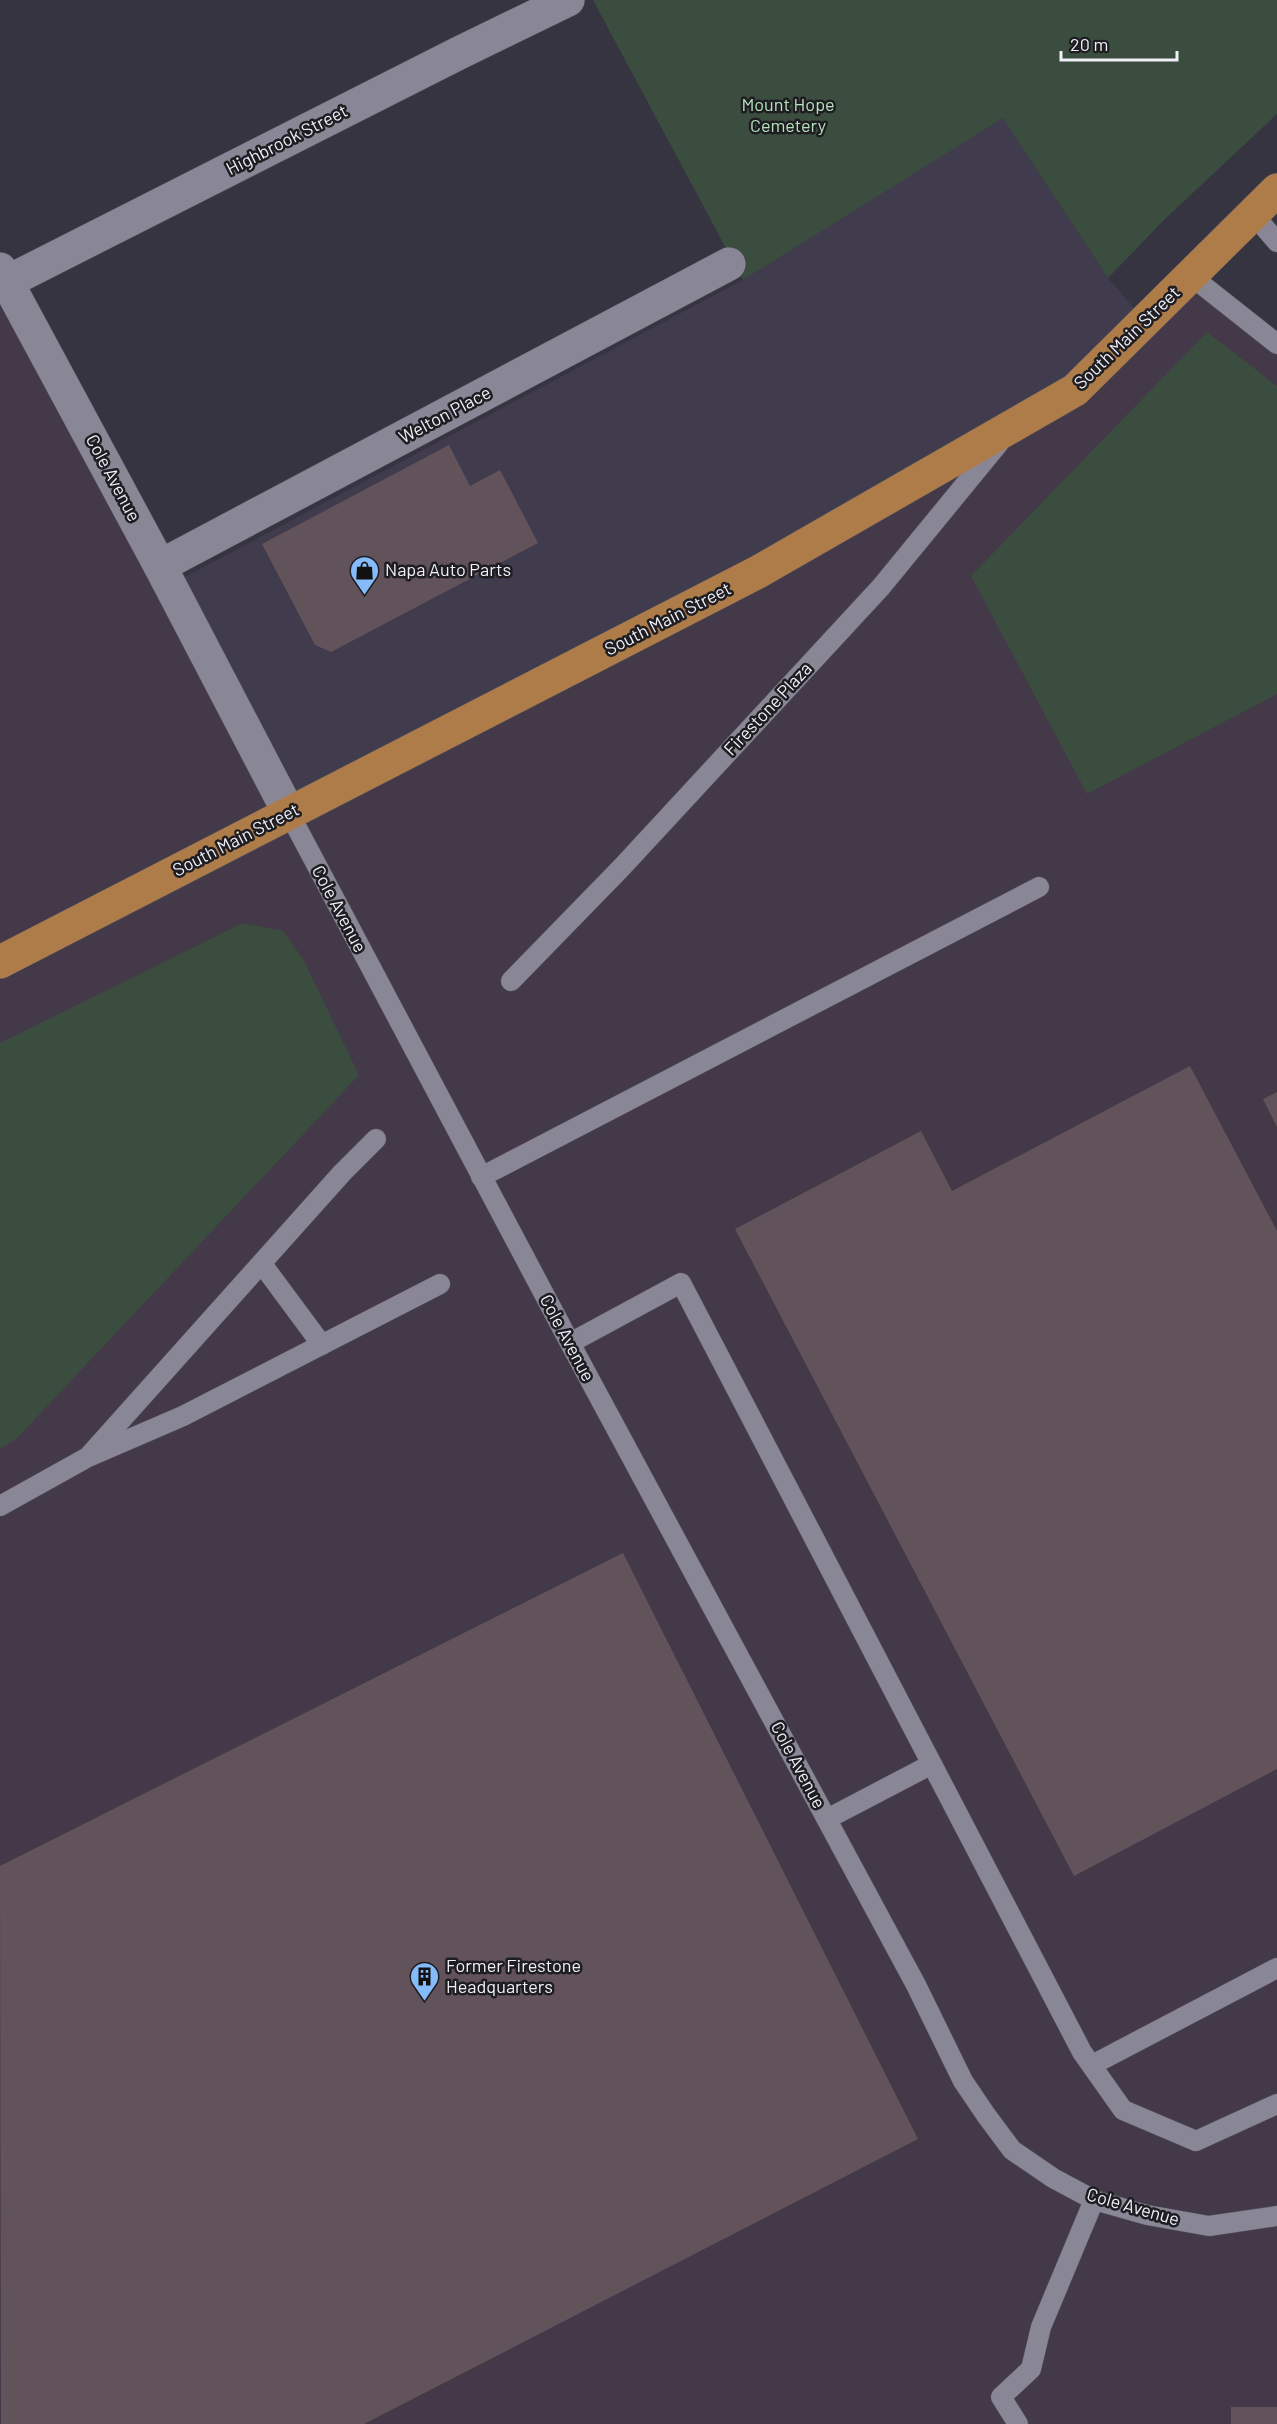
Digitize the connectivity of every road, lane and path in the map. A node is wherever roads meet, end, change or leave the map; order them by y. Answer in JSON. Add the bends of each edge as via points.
{"nodes":[{"id":1,"x":568,"y":0,"type":"edge"},
{"id":2,"x":1277,"y":190,"type":"edge"},
{"id":3,"x":1252,"y":214,"type":"junction"},
{"id":4,"x":1277,"y":242,"type":"edge"},
{"id":5,"x":729,"y":264,"type":"dead end"},
{"id":6,"x":4,"y":276,"type":"edge"},
{"id":7,"x":1191,"y":276,"type":"junction"},
{"id":8,"x":1277,"y":344,"type":"edge"},
{"id":9,"x":1012,"y":427,"type":"junction"},
{"id":10,"x":160,"y":566,"type":"junction"},
{"id":11,"x":289,"y":813,"type":"junction"},
{"id":12,"x":1039,"y":887,"type":"dead end"},
{"id":13,"x":0,"y":962,"type":"edge"},
{"id":14,"x":511,"y":981,"type":"dead end"},
{"id":15,"x":376,"y":1139,"type":"dead end"},
{"id":16,"x":481,"y":1177,"type":"junction"},
{"id":17,"x":262,"y":1264,"type":"junction"},
{"id":18,"x":440,"y":1284,"type":"dead end"},
{"id":19,"x":570,"y":1343,"type":"junction"},
{"id":20,"x":322,"y":1345,"type":"junction"},
{"id":21,"x":88,"y":1457,"type":"junction"},
{"id":22,"x":0,"y":1506,"type":"edge"},
{"id":23,"x":932,"y":1764,"type":"junction"},
{"id":24,"x":827,"y":1819,"type":"junction"},
{"id":25,"x":1277,"y":1968,"type":"edge"},
{"id":26,"x":1092,"y":2065,"type":"junction"},
{"id":27,"x":1277,"y":2104,"type":"edge"},
{"id":28,"x":1094,"y":2200,"type":"junction"},
{"id":29,"x":1277,"y":2216,"type":"edge"},
{"id":30,"x":1018,"y":2424,"type":"edge"}],
"edges":[{"from":1,"to":6,"type":"street","name":"Highbrook Street"},
{"from":2,"to":3,"type":"main road","name":"South Main Street"},
{"from":3,"to":4,"type":"lane"},
{"from":3,"to":7,"type":"main road","name":"South Main Street"},
{"from":5,"to":10,"type":"street","name":"Welton Place"},
{"from":6,"to":10,"type":"street","name":"Cole Avenue"},
{"from":7,"to":8,"type":"lane"},
{"from":7,"to":9,"type":"main road","name":"South Main Street","via":[[1075,390]]},
{"from":9,"to":11,"type":"main road","name":"South Main Street","via":[[758,572]]},
{"from":9,"to":14,"type":"lane","name":"Firestone Plaza","via":[[881,587]]},
{"from":10,"to":11,"type":"street","name":"Cole Avenue"},
{"from":11,"to":13,"type":"main road","name":"South Main Street"},
{"from":11,"to":16,"type":"lane","name":"Cole Avenue"},
{"from":12,"to":16,"type":"lane"},
{"from":15,"to":17,"type":"lane"},
{"from":16,"to":19,"type":"lane","name":"Cole Avenue"},
{"from":17,"to":20,"type":"lane"},
{"from":17,"to":21,"type":"lane"},
{"from":18,"to":20,"type":"lane"},
{"from":19,"to":23,"type":"lane","via":[[681,1282]]},
{"from":19,"to":24,"type":"lane","name":"Cole Avenue"},
{"from":20,"to":21,"type":"lane","via":[[183,1416]]},
{"from":21,"to":22,"type":"lane"},
{"from":23,"to":24,"type":"lane"},
{"from":23,"to":26,"type":"lane"},
{"from":24,"to":28,"type":"lane","name":"Cole Avenue","via":[[963,2081],[986,2115],[1012,2150]]},
{"from":25,"to":26,"type":"lane"},
{"from":26,"to":27,"type":"lane","via":[[1123,2110],[1196,2141]]},
{"from":28,"to":29,"type":"lane","name":"Cole Avenue","via":[[1209,2226]]},
{"from":28,"to":30,"type":"lane","via":[[1041,2327],[1031,2369],[1001,2397]]}]}
